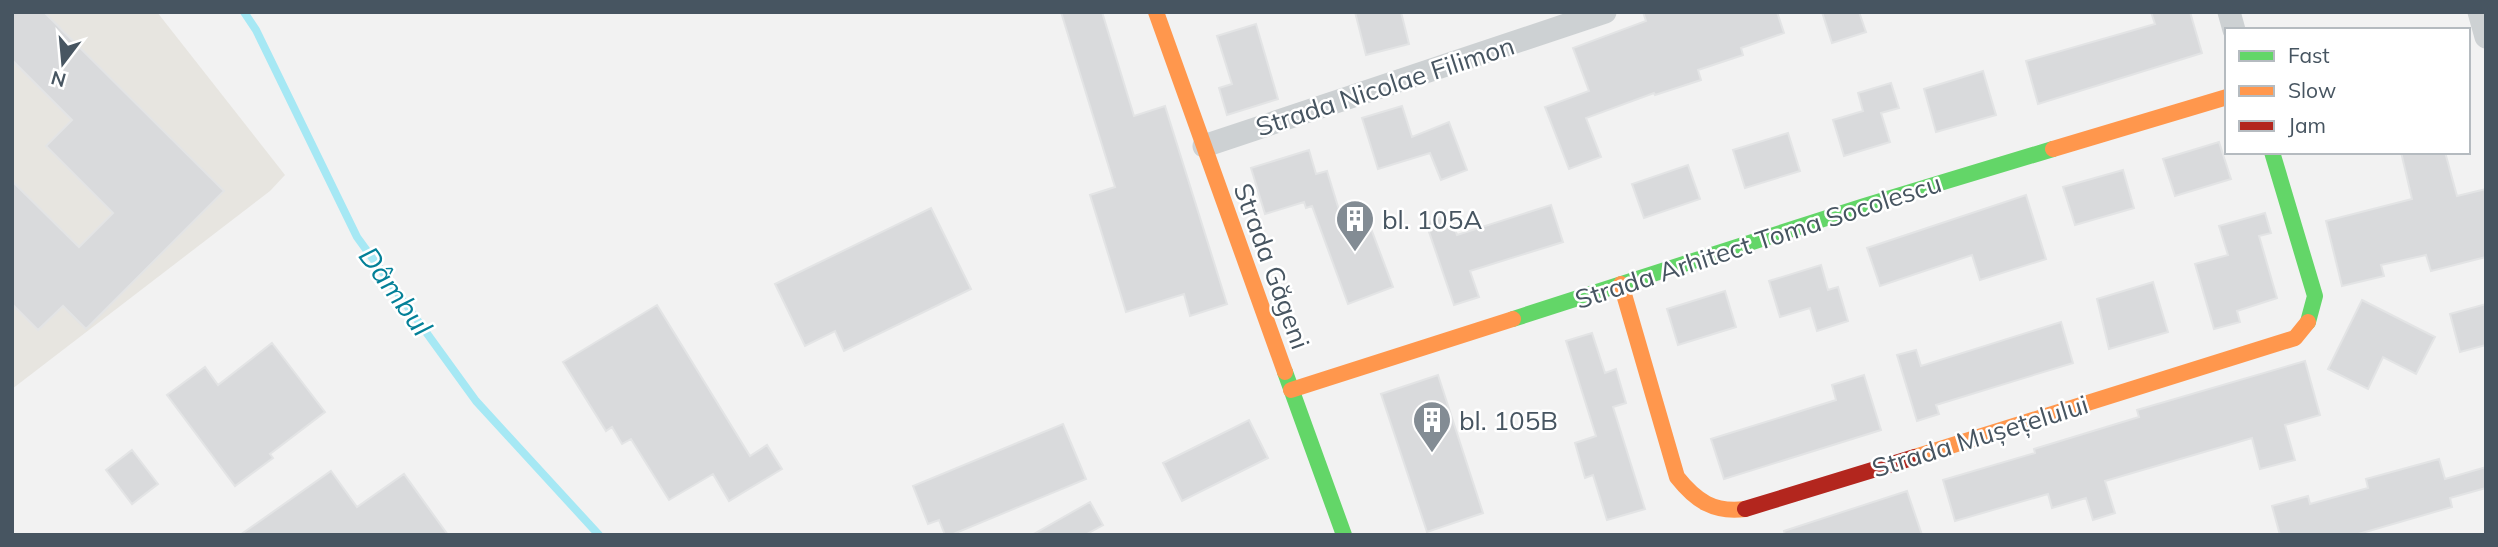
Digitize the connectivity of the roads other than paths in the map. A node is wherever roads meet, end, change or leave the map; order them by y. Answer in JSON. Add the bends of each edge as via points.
{"nodes":[{"id":1,"x":1156,"y":12,"type":"edge"},
{"id":2,"x":1605,"y":12,"type":"edge"},
{"id":3,"x":2225,"y":98,"type":"edge"},
{"id":4,"x":1204,"y":146,"type":"junction"},
{"id":5,"x":2273,"y":154,"type":"edge"},
{"id":6,"x":1622,"y":284,"type":"junction"},
{"id":7,"x":1291,"y":390,"type":"junction"},
{"id":8,"x":1343,"y":535,"type":"edge"}],
"edges":[{"from":1,"to":4,"type":"street","name":"Strada Găgeni"},
{"from":2,"to":4,"type":"street","name":"Strada Nicolae Filimon"},
{"from":3,"to":6,"type":"street","name":"Strada Arhitect Toma Socolescu"},
{"from":4,"to":7,"type":"street","name":"Strada Găgeni"},
{"from":5,"to":6,"type":"street","name":"Strada Mușețelului","via":[[2315,296],[2315,310],[2295,338],[1752,508],[1711,508],[1692,497],[1678,477]]},
{"from":6,"to":7,"type":"street","name":"Strada Arhitect Toma Socolescu"},
{"from":7,"to":8,"type":"street","name":"Strada Găgeni"}]}
